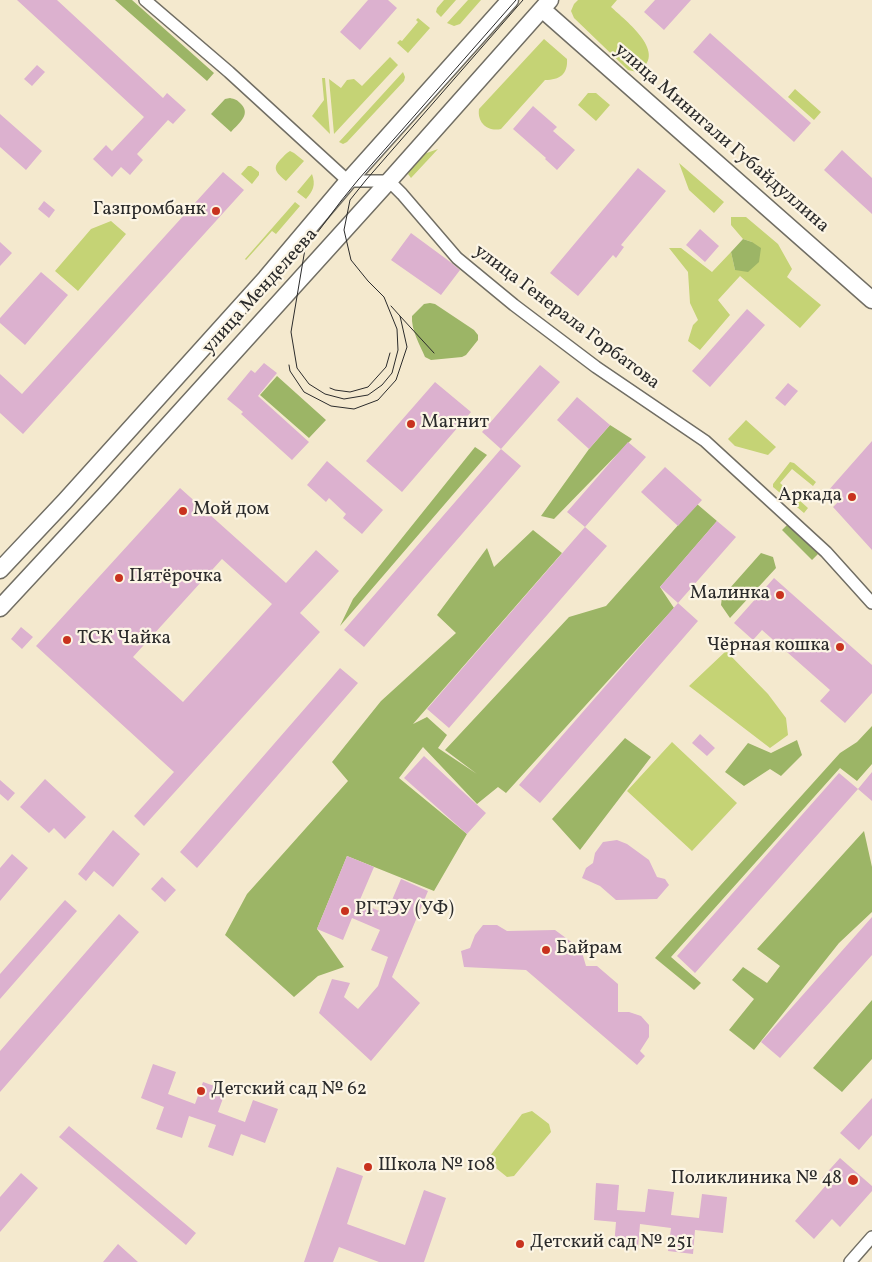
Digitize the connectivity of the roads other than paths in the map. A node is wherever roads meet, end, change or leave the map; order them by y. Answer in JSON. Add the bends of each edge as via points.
{"nodes":[{"id":1,"x":145,"y":0,"type":"edge"},
{"id":2,"x":510,"y":0,"type":"edge"},
{"id":3,"x":546,"y":5,"type":"edge"},
{"id":4,"x":348,"y":181,"type":"junction"},
{"id":5,"x":389,"y":181,"type":"junction"},
{"id":6,"x":872,"y":300,"type":"edge"},
{"id":7,"x":0,"y":570,"type":"edge"},
{"id":8,"x":872,"y":603,"type":"edge"},
{"id":9,"x":0,"y":608,"type":"edge"},
{"id":10,"x":872,"y":1237,"type":"edge"},
{"id":11,"x":850,"y":1262,"type":"edge"}],
"edges":[{"from":1,"to":4,"type":"street"},
{"from":2,"to":4,"type":"main road","name":"улица Менделеева"},
{"from":3,"to":5,"type":"main road","name":"улица Менделеева"},
{"from":3,"to":6,"type":"main road","name":"улица Минигали Губайдуллина"},
{"from":4,"to":5,"type":"street"},
{"from":4,"to":7,"type":"main road","name":"улица Менделеева","via":[[266,278]]},
{"from":5,"to":8,"type":"street","name":"улица Генерала Горбатова","via":[[457,258],[514,306],[596,367],[705,441],[826,552]]},
{"from":5,"to":9,"type":"main road","name":"улица Менделеева"},
{"from":10,"to":11,"type":"street"}]}
